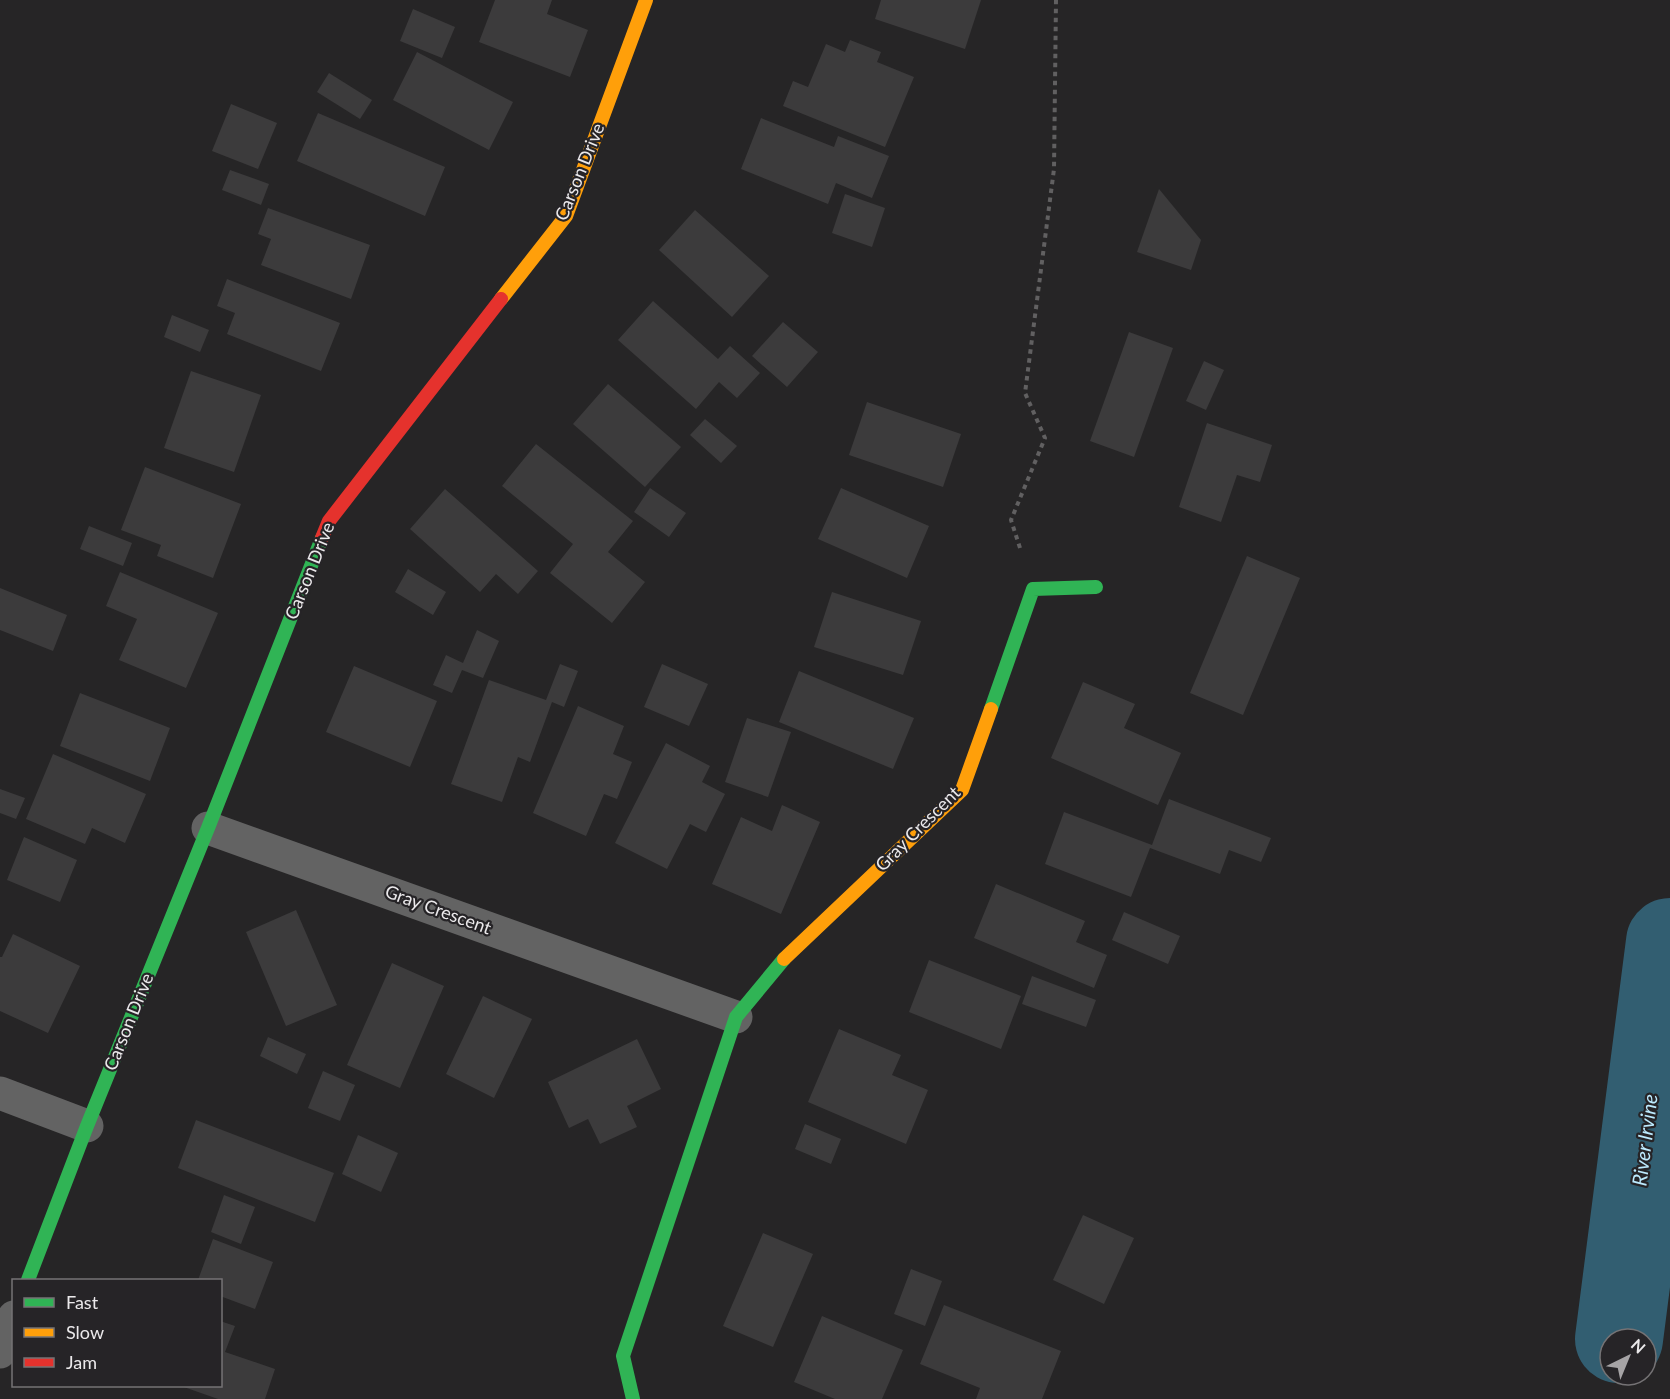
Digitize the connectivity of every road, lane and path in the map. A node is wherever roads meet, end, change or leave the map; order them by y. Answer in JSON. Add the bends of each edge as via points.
{"nodes":[{"id":1,"x":646,"y":0,"type":"edge"},
{"id":2,"x":1056,"y":0,"type":"edge"},
{"id":3,"x":1096,"y":587,"type":"dead end"},
{"id":4,"x":1033,"y":589,"type":"junction"},
{"id":5,"x":208,"y":828,"type":"junction"},
{"id":6,"x":736,"y":1017,"type":"junction"},
{"id":7,"x":0,"y":1093,"type":"edge"},
{"id":8,"x":87,"y":1126,"type":"junction"},
{"id":9,"x":29,"y":1279,"type":"edge"},
{"id":10,"x":12,"y":1322,"type":"edge"},
{"id":11,"x":0,"y":1352,"type":"edge"},
{"id":12,"x":633,"y":1399,"type":"edge"}],
"edges":[{"from":1,"to":5,"type":"street","name":"Carson Drive","via":[[566,216],[329,521]]},
{"from":2,"to":4,"type":"path","via":[[1054,169],[1025,393],[1045,438],[1011,520]]},
{"from":3,"to":4,"type":"street"},
{"from":4,"to":6,"type":"street","name":"Gray Crescent","via":[[962,790],[789,953]]},
{"from":5,"to":6,"type":"street","name":"Gray Crescent"},
{"from":5,"to":8,"type":"street","name":"Carson Drive"},
{"from":6,"to":12,"type":"street","name":"Gray Crescent","via":[[623,1356]]},
{"from":7,"to":8,"type":"street"},
{"from":8,"to":9,"type":"street","name":"Carson Drive"},
{"from":10,"to":11,"type":"street"}]}
